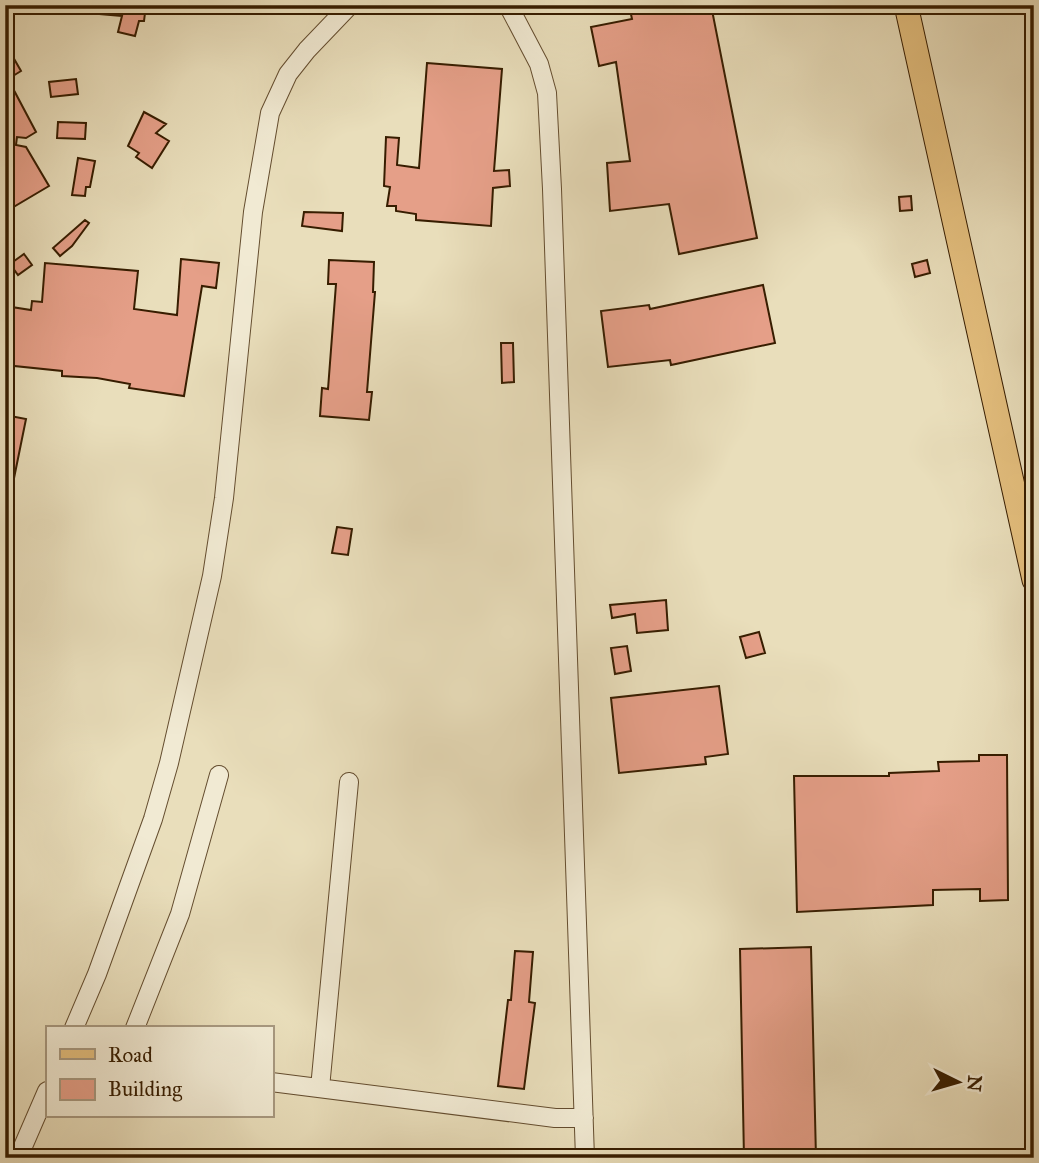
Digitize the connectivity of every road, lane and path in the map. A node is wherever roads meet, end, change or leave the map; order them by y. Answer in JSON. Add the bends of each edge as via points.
{"nodes":[{"id":1,"x":350,"y":5,"type":"edge"},
{"id":2,"x":508,"y":5,"type":"edge"},
{"id":3,"x":906,"y":5,"type":"edge"},
{"id":4,"x":1034,"y":580,"type":"edge"},
{"id":5,"x":219,"y":775,"type":"dead end"},
{"id":6,"x":349,"y":782,"type":"dead end"},
{"id":7,"x":75,"y":1026,"type":"edge"},
{"id":8,"x":136,"y":1026,"type":"edge"},
{"id":9,"x":273,"y":1082,"type":"edge"},
{"id":10,"x":320,"y":1088,"type":"junction"},
{"id":11,"x":46,"y":1093,"type":"edge"},
{"id":12,"x":584,"y":1118,"type":"junction"},
{"id":13,"x":18,"y":1158,"type":"edge"},
{"id":14,"x":585,"y":1158,"type":"edge"}],
"edges":[{"from":1,"to":7,"type":"street","via":[[288,74],[270,113],[253,212],[212,576],[153,819]]},
{"from":2,"to":12,"type":"street","via":[[539,64],[547,93]]},
{"from":3,"to":4,"type":"main road"},
{"from":5,"to":8,"type":"street","via":[[180,914]]},
{"from":6,"to":10,"type":"street"},
{"from":9,"to":10,"type":"street"},
{"from":10,"to":12,"type":"street"},
{"from":11,"to":13,"type":"street"},
{"from":12,"to":14,"type":"street"}]}
